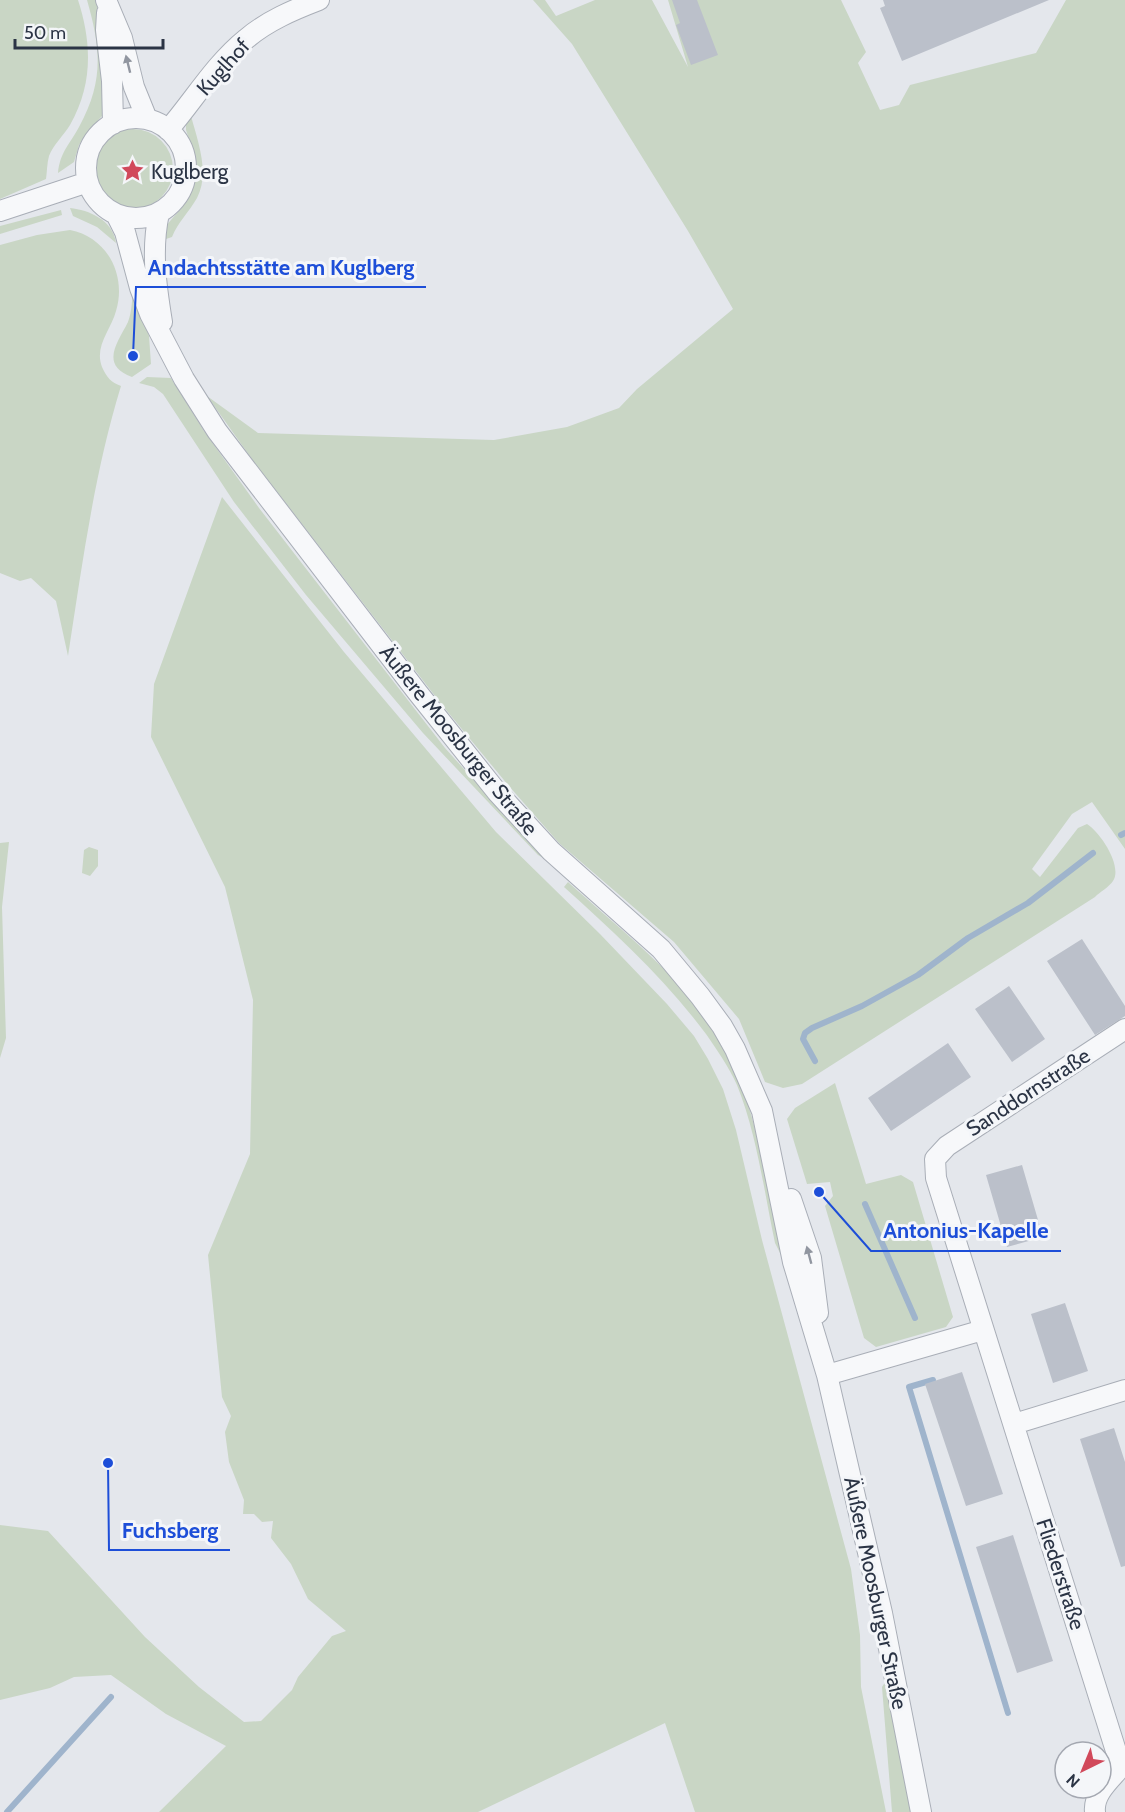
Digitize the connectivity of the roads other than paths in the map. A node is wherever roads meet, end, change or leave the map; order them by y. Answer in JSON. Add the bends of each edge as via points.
{"nodes":[{"id":1,"x":319,"y":0,"type":"edge"},
{"id":2,"x":107,"y":4,"type":"edge"},
{"id":3,"x":147,"y":119,"type":"junction"},
{"id":4,"x":113,"y":124,"type":"junction"},
{"id":5,"x":168,"y":130,"type":"junction"},
{"id":6,"x":88,"y":182,"type":"junction"},
{"id":7,"x":0,"y":211,"type":"edge"},
{"id":8,"x":159,"y":213,"type":"junction"},
{"id":9,"x":116,"y":214,"type":"junction"},
{"id":10,"x":165,"y":343,"type":"junction"},
{"id":11,"x":1125,"y":1029,"type":"edge"},
{"id":12,"x":935,"y":1159,"type":"joint"},
{"id":13,"x":983,"y":1330,"type":"junction"},
{"id":14,"x":827,"y":1375,"type":"junction"},
{"id":15,"x":1125,"y":1390,"type":"edge"},
{"id":16,"x":1014,"y":1424,"type":"junction"},
{"id":17,"x":1123,"y":1767,"type":"edge"},
{"id":18,"x":921,"y":1812,"type":"edge"},
{"id":19,"x":1095,"y":1812,"type":"edge"}],
"edges":[{"from":1,"to":5,"type":"street","name":"Kuglhof","via":[[273,20],[246,39]]},
{"from":3,"to":2,"type":"street","one_way":true},
{"from":2,"to":4,"type":"street"},
{"from":3,"to":4,"type":"street"},
{"from":3,"to":5,"type":"street"},
{"from":4,"to":6,"type":"street","via":[[99,134],[90,148]]},
{"from":5,"to":8,"type":"street","via":[[181,147],[186,167],[179,194]]},
{"from":6,"to":7,"type":"street"},
{"from":6,"to":9,"type":"street","name":"Äußere Moosburger Straße","via":[[100,203]]},
{"from":8,"to":9,"type":"street","via":[[138,218]]},
{"from":8,"to":10,"type":"street","name":"Äußere Moosburger Straße","via":[[154,246]]},
{"from":9,"to":10,"type":"street","name":"Äußere Moosburger Straße","via":[[147,305]]},
{"from":10,"to":14,"type":"street","name":"Äußere Moosburger Straße","via":[[217,431],[417,693],[497,792],[551,851],[661,949],[700,996],[735,1049],[762,1110],[793,1262]]},
{"from":11,"to":12,"type":"street","name":"Sanddornstraße","via":[[947,1146]]},
{"from":12,"to":13,"type":"street","name":"Fliederstraße","via":[[936,1178]]},
{"from":13,"to":14,"type":"street"},
{"from":13,"to":16,"type":"street","name":"Fliederstraße"},
{"from":14,"to":18,"type":"street","name":"Äußere Moosburger Straße","via":[[882,1613]]},
{"from":15,"to":16,"type":"street"},
{"from":16,"to":17,"type":"street","name":"Fliederstraße"},
{"from":17,"to":19,"type":"street","name":"Fliederstraße","via":[[1097,1797]]}]}
